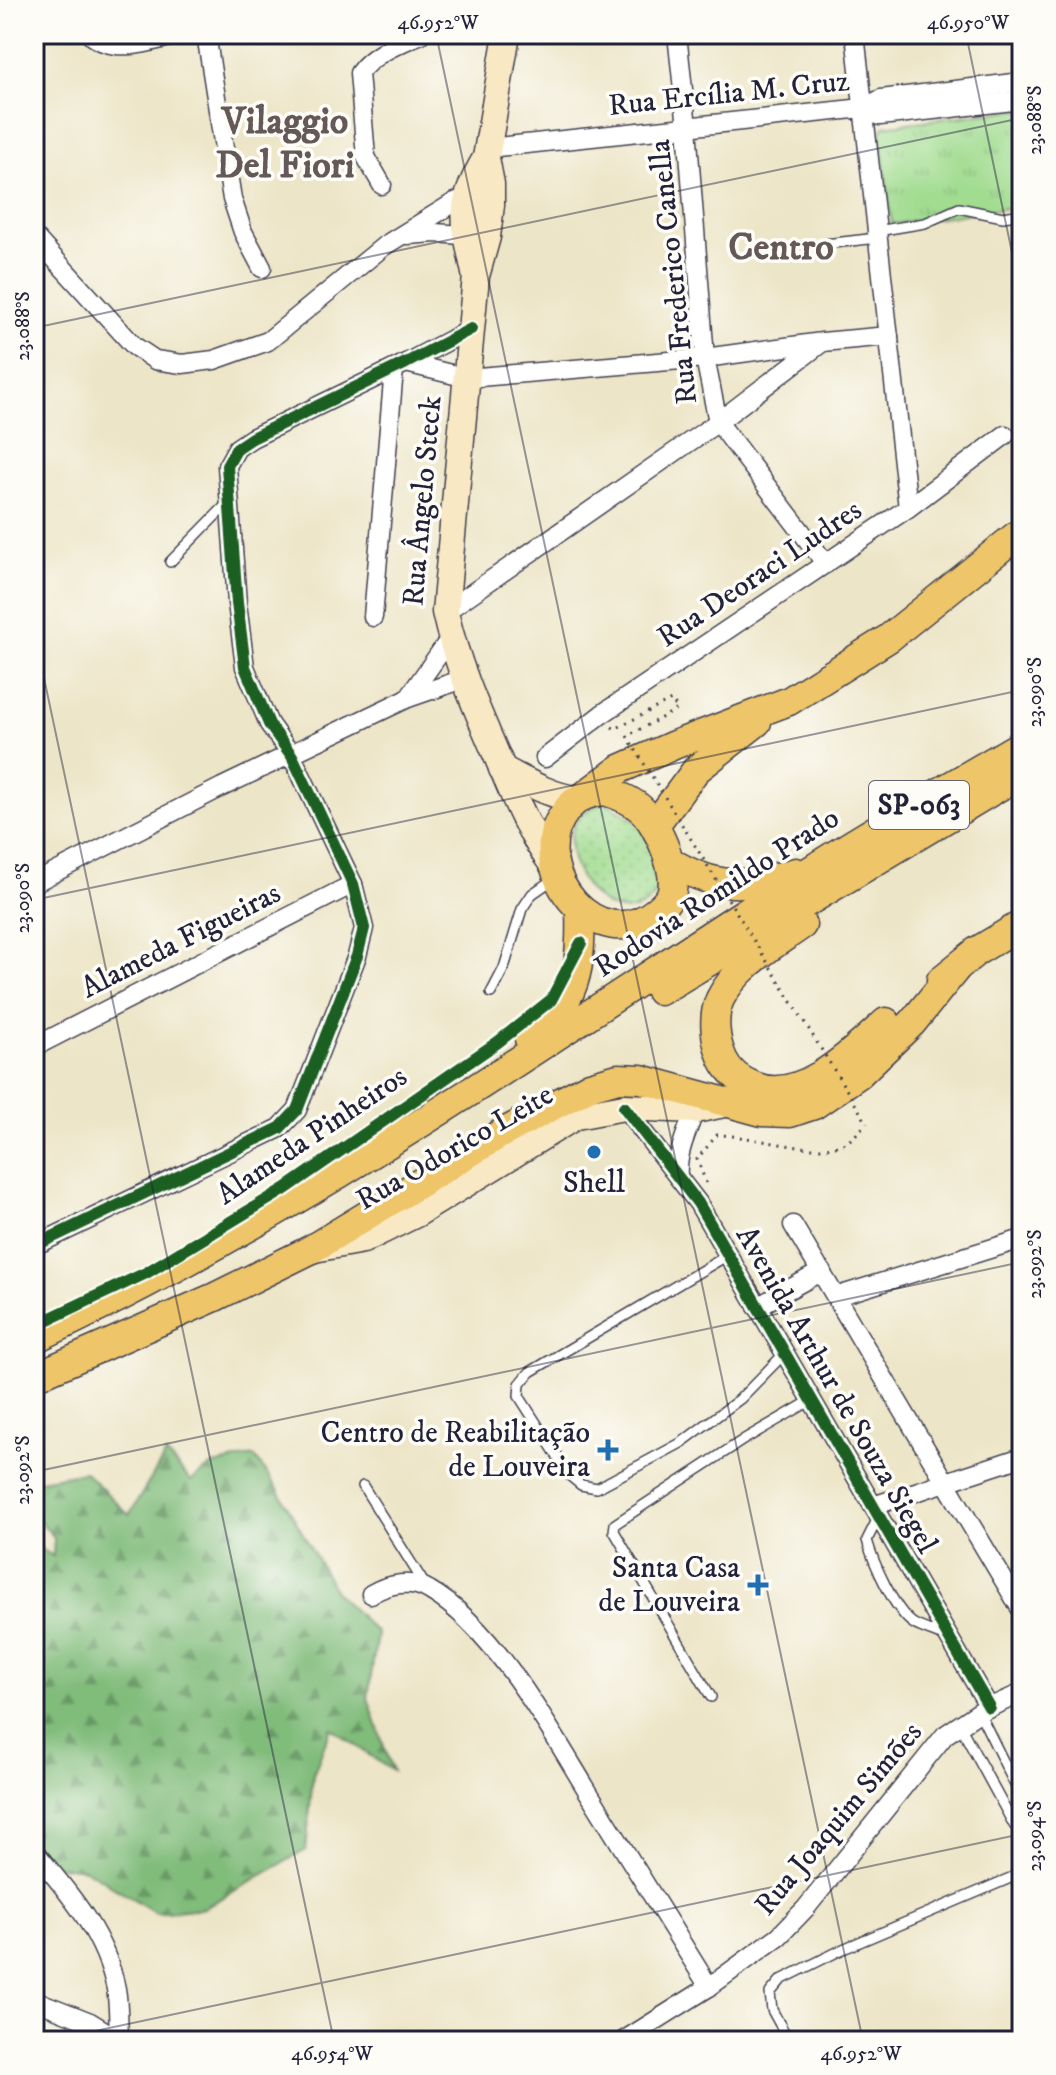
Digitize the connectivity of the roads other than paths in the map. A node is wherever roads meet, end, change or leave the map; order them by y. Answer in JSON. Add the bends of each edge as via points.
{"nodes":[{"id":1,"x":90,"y":34,"type":"edge"},
{"id":2,"x":179,"y":34,"type":"edge"},
{"id":3,"x":206,"y":34,"type":"edge"},
{"id":4,"x":421,"y":34,"type":"edge"},
{"id":5,"x":507,"y":34,"type":"edge"},
{"id":6,"x":677,"y":34,"type":"edge"},
{"id":7,"x":855,"y":34,"type":"edge"},
{"id":8,"x":1022,"y":82,"type":"edge"},
{"id":9,"x":1022,"y":100,"type":"edge"},
{"id":10,"x":863,"y":105,"type":"junction"},
{"id":11,"x":687,"y":127,"type":"junction"},
{"id":12,"x":487,"y":153,"type":"junction"},
{"id":13,"x":382,"y":185,"type":"dead end"},
{"id":14,"x":479,"y":201,"type":"junction"},
{"id":15,"x":1022,"y":214,"type":"edge"},
{"id":16,"x":877,"y":234,"type":"junction"},
{"id":17,"x":404,"y":235,"type":"junction"},
{"id":18,"x":34,"y":236,"type":"edge"},
{"id":19,"x":477,"y":236,"type":"junction"},
{"id":20,"x":825,"y":244,"type":"dead end"},
{"id":21,"x":262,"y":268,"type":"dead end"},
{"id":22,"x":471,"y":329,"type":"junction"},
{"id":23,"x":889,"y":336,"type":"junction"},
{"id":24,"x":822,"y":342,"type":"junction"},
{"id":25,"x":705,"y":358,"type":"junction"},
{"id":26,"x":400,"y":366,"type":"junction"},
{"id":27,"x":467,"y":378,"type":"junction"},
{"id":28,"x":718,"y":422,"type":"junction"},
{"id":29,"x":1005,"y":435,"type":"dead end"},
{"id":30,"x":231,"y":501,"type":"junction"},
{"id":31,"x":908,"y":508,"type":"junction"},
{"id":32,"x":1022,"y":531,"type":"edge"},
{"id":33,"x":1010,"y":548,"type":"edge"},
{"id":34,"x":170,"y":562,"type":"dead end"},
{"id":35,"x":826,"y":564,"type":"junction"},
{"id":36,"x":373,"y":617,"type":"dead end"},
{"id":37,"x":448,"y":625,"type":"junction"},
{"id":38,"x":466,"y":678,"type":"junction"},
{"id":39,"x":408,"y":698,"type":"junction"},
{"id":40,"x":773,"y":709,"type":"junction"},
{"id":41,"x":1022,"y":744,"type":"edge"},
{"id":42,"x":292,"y":756,"type":"junction"},
{"id":43,"x":545,"y":758,"type":"dead end"},
{"id":44,"x":502,"y":769,"type":"junction"},
{"id":45,"x":1022,"y":773,"type":"edge"},
{"id":46,"x":582,"y":796,"type":"junction"},
{"id":47,"x":655,"y":825,"type":"junction"},
{"id":48,"x":669,"y":861,"type":"junction"},
{"id":49,"x":555,"y":870,"type":"junction"},
{"id":50,"x":824,"y":877,"type":"junction"},
{"id":51,"x":34,"y":883,"type":"edge"},
{"id":52,"x":353,"y":884,"type":"junction"},
{"id":53,"x":580,"y":910,"type":"junction"},
{"id":54,"x":1022,"y":924,"type":"edge"},
{"id":55,"x":955,"y":970,"type":"junction"},
{"id":56,"x":491,"y":993,"type":"dead end"},
{"id":57,"x":34,"y":1047,"type":"edge"},
{"id":58,"x":729,"y":1103,"type":"junction"},
{"id":59,"x":624,"y":1107,"type":"junction"},
{"id":60,"x":695,"y":1110,"type":"junction"},
{"id":61,"x":390,"y":1145,"type":"junction"},
{"id":62,"x":678,"y":1177,"type":"junction"},
{"id":63,"x":793,"y":1225,"type":"dead end"},
{"id":64,"x":1022,"y":1239,"type":"edge"},
{"id":65,"x":34,"y":1246,"type":"edge"},
{"id":66,"x":310,"y":1250,"type":"junction"},
{"id":67,"x":728,"y":1255,"type":"junction"},
{"id":68,"x":822,"y":1271,"type":"junction"},
{"id":69,"x":838,"y":1296,"type":"junction"},
{"id":70,"x":757,"y":1307,"type":"junction"},
{"id":71,"x":34,"y":1339,"type":"edge"},
{"id":72,"x":784,"y":1354,"type":"junction"},
{"id":73,"x":34,"y":1355,"type":"edge"},
{"id":74,"x":34,"y":1377,"type":"edge"},
{"id":75,"x":810,"y":1401,"type":"junction"},
{"id":76,"x":1022,"y":1457,"type":"edge"},
{"id":77,"x":945,"y":1481,"type":"junction"},
{"id":78,"x":363,"y":1486,"type":"dead end"},
{"id":79,"x":876,"y":1511,"type":"junction"},
{"id":80,"x":428,"y":1588,"type":"junction"},
{"id":81,"x":371,"y":1594,"type":"dead end"},
{"id":82,"x":1022,"y":1611,"type":"edge"},
{"id":83,"x":949,"y":1639,"type":"junction"},
{"id":84,"x":1022,"y":1693,"type":"edge"},
{"id":85,"x":711,"y":1697,"type":"dead end"},
{"id":86,"x":984,"y":1710,"type":"junction"},
{"id":87,"x":959,"y":1724,"type":"junction"},
{"id":88,"x":1022,"y":1799,"type":"edge"},
{"id":89,"x":1022,"y":1833,"type":"edge"},
{"id":90,"x":34,"y":1851,"type":"edge"},
{"id":91,"x":1022,"y":1873,"type":"edge"},
{"id":92,"x":709,"y":1987,"type":"junction"},
{"id":93,"x":34,"y":2000,"type":"edge"},
{"id":94,"x":120,"y":2040,"type":"edge"},
{"id":95,"x":623,"y":2041,"type":"edge"},
{"id":96,"x":789,"y":2041,"type":"edge"}],
"edges":[{"from":1,"to":2,"type":"street","via":[[117,45],[140,45]]},
{"from":3,"to":21,"type":"street","via":[[232,199]]},
{"from":4,"to":13,"type":"street","via":[[380,54],[359,73],[366,157]]},
{"from":5,"to":12,"type":"main road","name":"Rua Ângelo Steck"},
{"from":6,"to":11,"type":"street","name":"Rua Frederico Canella"},
{"from":7,"to":10,"type":"street"},
{"from":8,"to":10,"type":"street","name":"Rua Ercília M. Cruz"},
{"from":9,"to":10,"type":"street","via":[[880,116]]},
{"from":10,"to":11,"type":"street","name":"Rua Ercília M. Cruz"},
{"from":10,"to":16,"type":"street"},
{"from":11,"to":12,"type":"street","name":"Rua Ercília M. Cruz"},
{"from":11,"to":25,"type":"street","name":"Rua Frederico Canella"},
{"from":12,"to":14,"type":"main road","name":"Rua Ângelo Steck","via":[[491,184]]},
{"from":14,"to":17,"type":"street","via":[[436,213]]},
{"from":14,"to":19,"type":"main road","name":"Rua Ângelo Steck"},
{"from":15,"to":16,"type":"lane","via":[[990,216],[959,208],[925,223]]},
{"from":16,"to":20,"type":"lane"},
{"from":16,"to":23,"type":"street"},
{"from":17,"to":18,"type":"street","via":[[268,341],[214,360],[182,364],[155,360],[134,346]]},
{"from":17,"to":19,"type":"street"},
{"from":19,"to":22,"type":"main road","name":"Rua Ângelo Steck"},
{"from":22,"to":26,"type":"street"},
{"from":22,"to":27,"type":"main road","name":"Rua Ângelo Steck"},
{"from":23,"to":24,"type":"street"},
{"from":23,"to":31,"type":"street"},
{"from":24,"to":25,"type":"street"},
{"from":24,"to":28,"type":"street"},
{"from":25,"to":27,"type":"street"},
{"from":25,"to":28,"type":"street","name":"Rua Frederico Canella"},
{"from":26,"to":27,"type":"street"},
{"from":26,"to":30,"type":"street","via":[[237,448],[227,466]]},
{"from":26,"to":36,"type":"street","name":"Rua Ângelo Steck"},
{"from":27,"to":37,"type":"main road","name":"Rua Ângelo Steck"},
{"from":28,"to":35,"type":"street","name":"Rua Frederico Canella"},
{"from":28,"to":37,"type":"street"},
{"from":29,"to":31,"type":"street","name":"Rua Deoraci Ludres"},
{"from":30,"to":34,"type":"lane"},
{"from":30,"to":42,"type":"street","via":[[245,667],[269,724]]},
{"from":31,"to":35,"type":"street","name":"Rua Deoraci Ludres"},
{"from":32,"to":33,"type":"main road"},
{"from":33,"to":40,"type":"main road","via":[[889,638]]},
{"from":35,"to":43,"type":"street","name":"Rua Deoraci Ludres"},
{"from":37,"to":38,"type":"main road","name":"Rua Ângelo Steck"},
{"from":37,"to":39,"type":"street"},
{"from":38,"to":39,"type":"street"},
{"from":38,"to":44,"type":"main road","name":"Rua Ângelo Steck"},
{"from":39,"to":42,"type":"street"},
{"from":40,"to":46,"type":"main road","via":[[620,769]]},
{"from":40,"to":47,"type":"main road","via":[[696,770]]},
{"from":41,"to":50,"type":"main road","name":"Rodovia Romildo Prado","number":"SP-063"},
{"from":42,"to":51,"type":"street"},
{"from":42,"to":52,"type":"street"},
{"from":44,"to":46,"type":"main road","via":[[559,797]]},
{"from":44,"to":49,"type":"main road","name":"Rua Ângelo Steck","via":[[517,807]]},
{"from":45,"to":50,"type":"main road","name":"Rodovia Romildo Prado","number":"SP-063"},
{"from":46,"to":47,"type":"main road","via":[[605,791],[621,796]]},
{"from":46,"to":49,"type":"main road","via":[[554,829]]},
{"from":47,"to":48,"type":"main road"},
{"from":48,"to":50,"type":"main road","via":[[705,881]]},
{"from":48,"to":53,"type":"main road","via":[[671,895],[646,919],[611,924]]},
{"from":49,"to":53,"type":"main road","name":"Rua Ângelo Steck"},
{"from":49,"to":56,"type":"lane","via":[[522,909]]},
{"from":50,"to":55,"type":"main road","via":[[818,914],[747,965],[719,1000],[718,1042],[724,1061],[740,1081],[783,1090],[804,1083],[847,1057]]},
{"from":50,"to":61,"type":"main road","name":"Rodovia Romildo Prado","number":"SP-063"},
{"from":50,"to":73,"type":"main road","name":"Rodovia Romildo Prado","number":"SP-063","via":[[604,1025],[234,1257]]},
{"from":52,"to":57,"type":"street","name":"Alameda Figueiras"},
{"from":52,"to":65,"type":"street","via":[[364,928],[297,1110],[280,1128]]},
{"from":53,"to":61,"type":"main road","via":[[579,968],[557,1014]]},
{"from":54,"to":55,"type":"main road"},
{"from":55,"to":58,"type":"main road","via":[[912,1023],[859,1074],[814,1105],[790,1113]]},
{"from":58,"to":60,"type":"main road","name":"Rua Odorico Leite"},
{"from":58,"to":66,"type":"main road","via":[[641,1079],[618,1078],[590,1086]]},
{"from":59,"to":60,"type":"main road","name":"Rua Odorico Leite"},
{"from":59,"to":62,"type":"street","name":"Avenida Arthur de Souza Siegel"},
{"from":59,"to":66,"type":"main road","name":"Rua Odorico Leite","via":[[576,1116],[418,1213],[363,1240]]},
{"from":60,"to":62,"type":"street","via":[[680,1151]]},
{"from":61,"to":71,"type":"main road","name":"Rodovia Romildo Prado","number":"SP-063","via":[[226,1240]]},
{"from":62,"to":67,"type":"street","name":"Avenida Arthur de Souza Siegel"},
{"from":63,"to":68,"type":"street"},
{"from":64,"to":69,"type":"street"},
{"from":66,"to":74,"type":"main road"},
{"from":67,"to":70,"type":"street","name":"Avenida Arthur de Souza Siegel"},
{"from":67,"to":72,"type":"lane","via":[[530,1372],[520,1384],[519,1396],[570,1476],[597,1488],[681,1443],[740,1399]]},
{"from":68,"to":69,"type":"street"},
{"from":68,"to":70,"type":"street"},
{"from":69,"to":77,"type":"street"},
{"from":70,"to":72,"type":"street","name":"Avenida Arthur de Souza Siegel"},
{"from":72,"to":75,"type":"street","name":"Avenida Arthur de Souza Siegel"},
{"from":75,"to":79,"type":"street","name":"Avenida Arthur de Souza Siegel"},
{"from":75,"to":85,"type":"lane","via":[[615,1524],[614,1531]]},
{"from":76,"to":77,"type":"street"},
{"from":77,"to":79,"type":"street"},
{"from":77,"to":82,"type":"street"},
{"from":78,"to":80,"type":"lane"},
{"from":79,"to":83,"type":"street","name":"Avenida Arthur de Souza Siegel"},
{"from":79,"to":83,"type":"lane","via":[[867,1540],[896,1603],[914,1624]]},
{"from":80,"to":81,"type":"street","via":[[395,1584]]},
{"from":80,"to":92,"type":"street","via":[[494,1648],[547,1724]]},
{"from":83,"to":86,"type":"street","name":"Avenida Arthur de Souza Siegel"},
{"from":84,"to":86,"type":"street","name":"Rua Joaquim Simões"},
{"from":86,"to":87,"type":"street","name":"Rua Joaquim Simões"},
{"from":86,"to":88,"type":"lane"},
{"from":87,"to":89,"type":"lane"},
{"from":87,"to":92,"type":"street","name":"Rua Joaquim Simões","via":[[788,1927]]},
{"from":90,"to":94,"type":"street","via":[[84,1912],[105,1953],[117,1990]]},
{"from":91,"to":96,"type":"lane","via":[[781,1980],[770,1993],[772,2010]]},
{"from":92,"to":95,"type":"street","name":"Rua Joaquim Simões"},
{"from":93,"to":94,"type":"street"}]}
